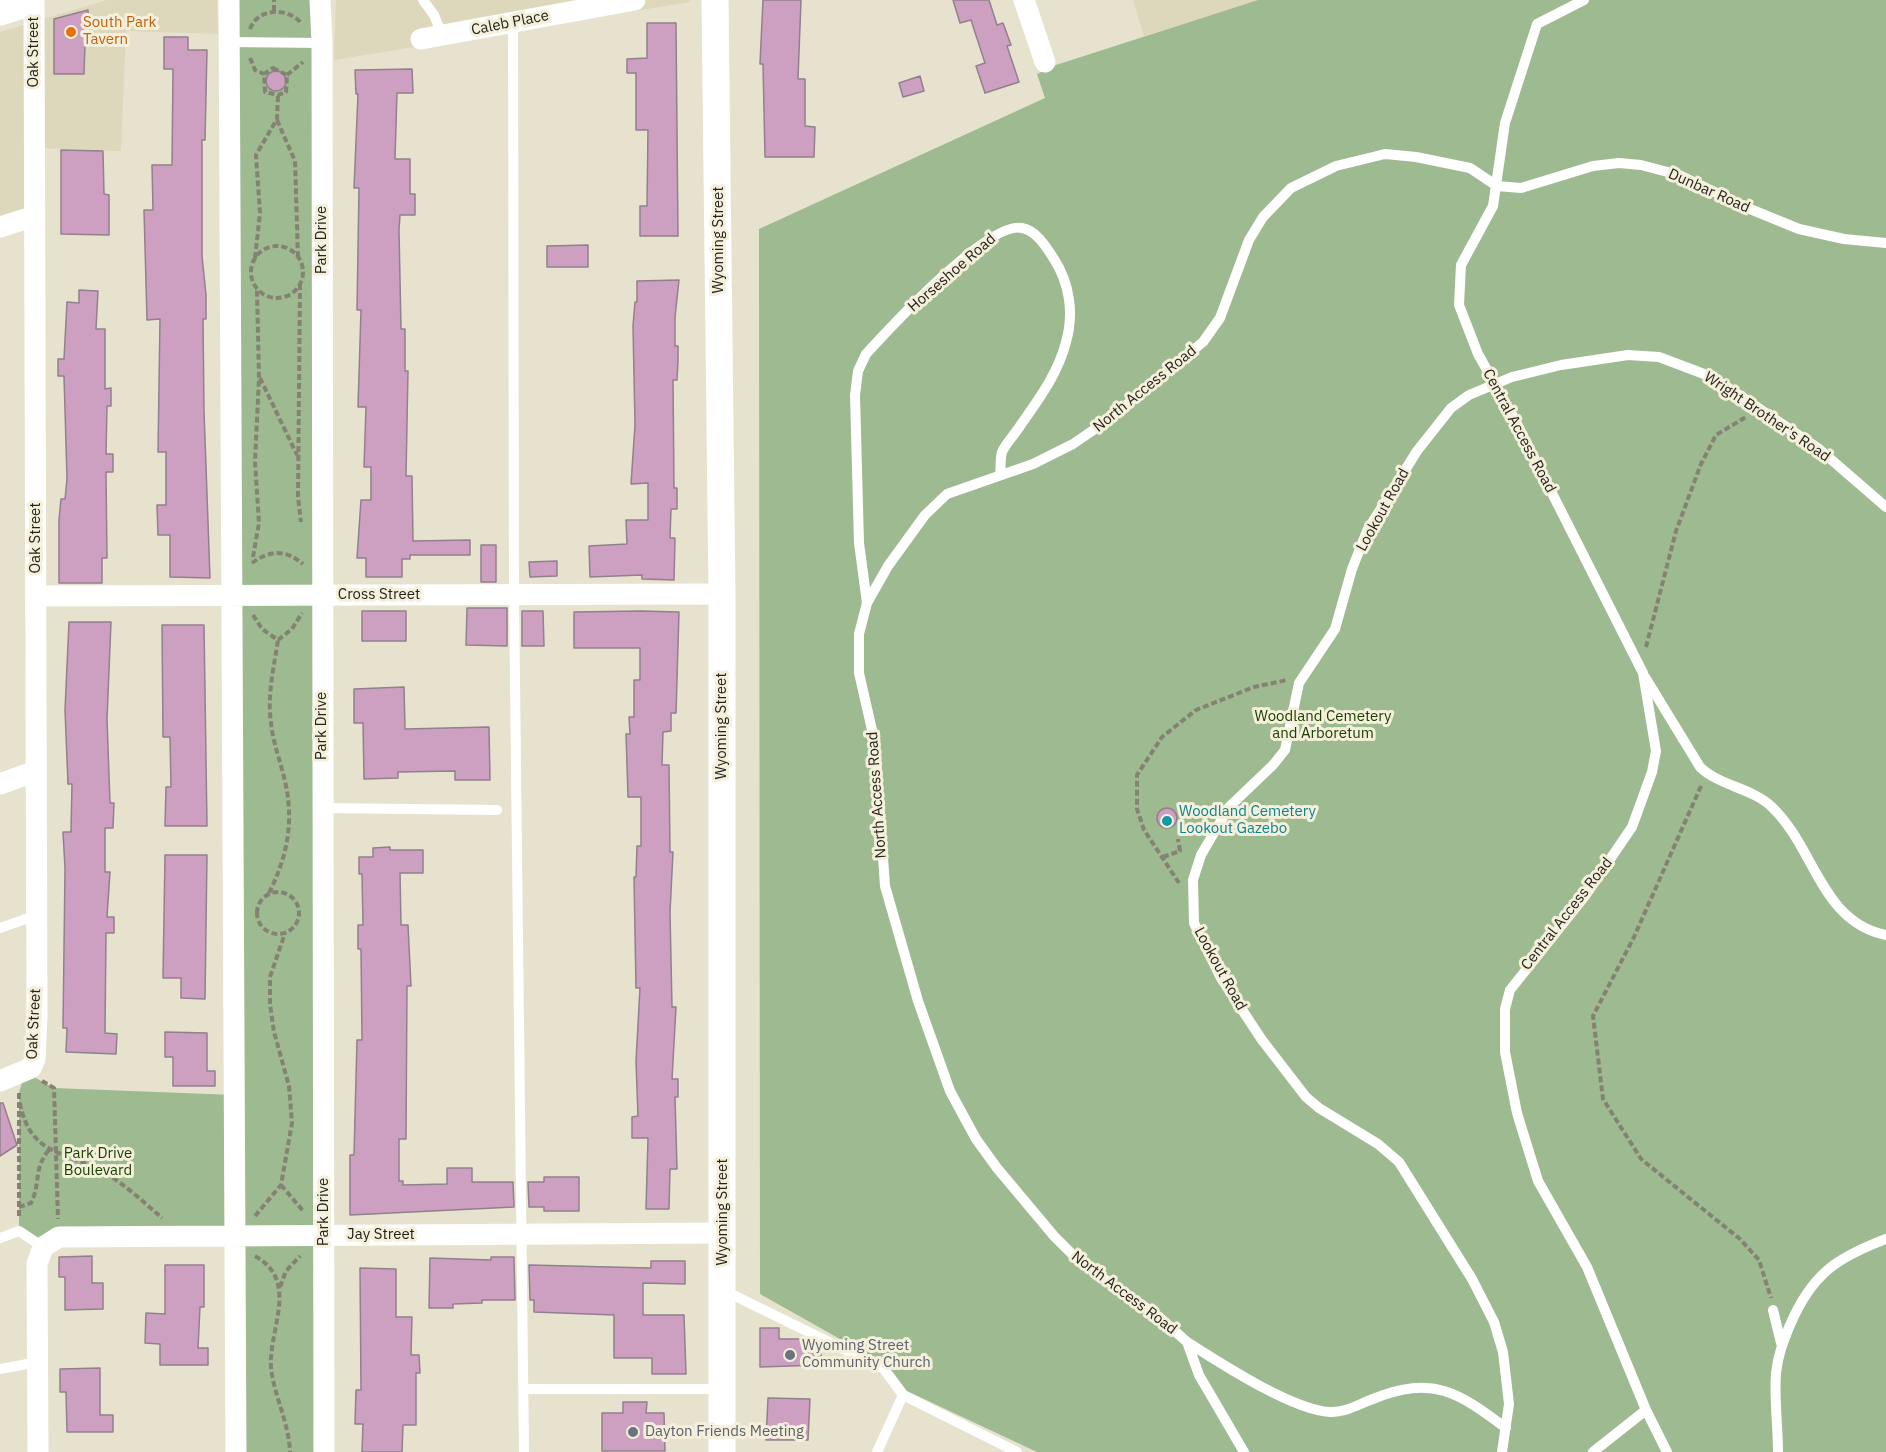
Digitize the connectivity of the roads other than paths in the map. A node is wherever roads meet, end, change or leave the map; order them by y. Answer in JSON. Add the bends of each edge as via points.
{"nodes":[{"id":1,"x":27,"y":0,"type":"edge"},
{"id":2,"x":34,"y":0,"type":"edge"},
{"id":3,"x":229,"y":0,"type":"edge"},
{"id":4,"x":320,"y":0,"type":"edge"},
{"id":5,"x":423,"y":0,"type":"edge"},
{"id":6,"x":635,"y":0,"type":"edge"},
{"id":7,"x":715,"y":0,"type":"edge"},
{"id":8,"x":1024,"y":0,"type":"edge"},
{"id":9,"x":1584,"y":0,"type":"edge"},
{"id":10,"x":605,"y":3,"type":"edge"},
{"id":11,"x":0,"y":9,"type":"edge"},
{"id":12,"x":513,"y":23,"type":"junction"},
{"id":13,"x":442,"y":36,"type":"junction"},
{"id":14,"x":421,"y":39,"type":"dead end"},
{"id":15,"x":230,"y":42,"type":"junction"},
{"id":16,"x":312,"y":42,"type":"junction"},
{"id":17,"x":1045,"y":62,"type":"dead end"},
{"id":18,"x":1497,"y":186,"type":"junction"},
{"id":19,"x":35,"y":216,"type":"junction"},
{"id":20,"x":0,"y":227,"type":"edge"},
{"id":21,"x":1886,"y":243,"type":"edge"},
{"id":22,"x":1493,"y":383,"type":"junction"},
{"id":23,"x":1000,"y":475,"type":"junction"},
{"id":24,"x":1886,"y":507,"type":"edge"},
{"id":25,"x":722,"y":594,"type":"junction"},
{"id":26,"x":232,"y":595,"type":"junction"},
{"id":27,"x":514,"y":595,"type":"junction"},
{"id":28,"x":36,"y":596,"type":"junction"},
{"id":29,"x":313,"y":602,"type":"junction"},
{"id":30,"x":867,"y":603,"type":"junction"},
{"id":31,"x":1642,"y":671,"type":"junction"},
{"id":32,"x":36,"y":771,"type":"junction"},
{"id":33,"x":0,"y":784,"type":"edge"},
{"id":34,"x":322,"y":808,"type":"junction"},
{"id":35,"x":497,"y":810,"type":"dead end"},
{"id":36,"x":37,"y":915,"type":"junction"},
{"id":37,"x":0,"y":928,"type":"edge"},
{"id":38,"x":1886,"y":935,"type":"edge"},
{"id":39,"x":0,"y":1081,"type":"edge"},
{"id":40,"x":723,"y":1233,"type":"junction"},
{"id":41,"x":235,"y":1235,"type":"junction"},
{"id":42,"x":324,"y":1235,"type":"junction"},
{"id":43,"x":523,"y":1235,"type":"junction"},
{"id":44,"x":0,"y":1238,"type":"edge"},
{"id":45,"x":1886,"y":1239,"type":"edge"},
{"id":46,"x":51,"y":1242,"type":"junction"},
{"id":47,"x":723,"y":1290,"type":"junction"},
{"id":48,"x":1773,"y":1310,"type":"road end"},
{"id":49,"x":1187,"y":1342,"type":"junction"},
{"id":50,"x":1781,"y":1344,"type":"junction"},
{"id":51,"x":38,"y":1362,"type":"junction"},
{"id":52,"x":0,"y":1369,"type":"edge"},
{"id":53,"x":524,"y":1389,"type":"junction"},
{"id":54,"x":722,"y":1389,"type":"junction"},
{"id":55,"x":903,"y":1395,"type":"junction"},
{"id":56,"x":1646,"y":1410,"type":"junction"},
{"id":57,"x":1506,"y":1428,"type":"junction"},
{"id":58,"x":38,"y":1452,"type":"edge"},
{"id":59,"x":236,"y":1452,"type":"edge"},
{"id":60,"x":324,"y":1452,"type":"edge"},
{"id":61,"x":524,"y":1452,"type":"edge"},
{"id":62,"x":722,"y":1452,"type":"edge"},
{"id":63,"x":877,"y":1452,"type":"edge"},
{"id":64,"x":1017,"y":1452,"type":"edge"},
{"id":65,"x":1244,"y":1452,"type":"edge"},
{"id":66,"x":1502,"y":1452,"type":"edge"},
{"id":67,"x":1593,"y":1452,"type":"edge"},
{"id":68,"x":1667,"y":1452,"type":"edge"},
{"id":69,"x":1778,"y":1452,"type":"edge"}],
"edges":[{"from":1,"to":11,"type":"main road"},
{"from":2,"to":19,"type":"street","name":"Oak Street"},
{"from":3,"to":15,"type":"street"},
{"from":4,"to":16,"type":"street","name":"Park Drive"},
{"from":5,"to":13,"type":"lane"},
{"from":6,"to":10,"type":"street","name":"Caleb Place"},
{"from":7,"to":25,"type":"street","name":"Wyoming Street"},
{"from":8,"to":17,"type":"street"},
{"from":9,"to":18,"type":"lane","name":"Central Access Road","via":[[1537,24],[1505,123]]},
{"from":10,"to":12,"type":"street","name":"Caleb Place"},
{"from":12,"to":13,"type":"street","name":"Caleb Place"},
{"from":12,"to":27,"type":"lane"},
{"from":13,"to":14,"type":"street","name":"Caleb Place"},
{"from":15,"to":16,"type":"lane"},
{"from":15,"to":26,"type":"street"},
{"from":16,"to":29,"type":"street","name":"Park Drive"},
{"from":18,"to":21,"type":"lane","name":"Dunbar Road","via":[[1521,188],[1566,172],[1606,164],[1641,165],[1679,175],[1799,229]]},
{"from":18,"to":22,"type":"lane","name":"Central Access Road","via":[[1487,219],[1462,261],[1458,285],[1463,318]]},
{"from":18,"to":23,"type":"lane","name":"North Access Road","via":[[1461,165],[1385,154],[1336,166],[1302,181],[1269,209],[1253,232],[1225,308],[1203,342],[1091,433],[1054,455]]},
{"from":19,"to":20,"type":"street"},
{"from":19,"to":28,"type":"street","name":"Oak Street"},
{"from":22,"to":24,"type":"lane","name":"Wright Brother's Road","via":[[1561,365],[1616,356],[1666,359],[1708,375],[1819,449]]},
{"from":22,"to":31,"type":"lane","name":"Central Access Road"},
{"from":22,"to":57,"type":"lane","name":"Lookout Road","via":[[1455,404],[1417,451],[1363,540],[1330,639],[1302,676],[1285,750],[1218,822],[1196,868],[1193,894],[1194,923],[1200,939],[1262,1040],[1318,1108],[1378,1144],[1399,1162],[1472,1279],[1494,1322],[1503,1352],[1509,1404]]},
{"from":23,"to":30,"type":"lane","name":"North Access Road","via":[[955,490],[935,504],[888,566]]},
{"from":23,"to":30,"type":"lane","name":"Horseshoe Road","via":[[1002,453],[1051,380],[1070,326],[1070,306],[1058,266],[1034,234],[1023,228],[1005,228],[959,262],[866,354],[858,371],[855,395],[859,543]]},
{"from":25,"to":27,"type":"street","name":"Cross Street"},
{"from":25,"to":40,"type":"street","name":"Wyoming Street"},
{"from":26,"to":28,"type":"street","name":"Cross Street"},
{"from":26,"to":29,"type":"street","name":"Cross Street"},
{"from":26,"to":41,"type":"street"},
{"from":27,"to":29,"type":"street","name":"Cross Street"},
{"from":27,"to":43,"type":"lane"},
{"from":28,"to":32,"type":"street","name":"Oak Street"},
{"from":29,"to":34,"type":"street","name":"Park Drive"},
{"from":30,"to":49,"type":"lane","name":"North Access Road","via":[[858,634],[859,674],[875,743],[885,886],[918,1001],[950,1091],[976,1139],[1054,1236],[1080,1262]]},
{"from":31,"to":38,"type":"lane","via":[[1695,761],[1707,773],[1766,801],[1788,824],[1836,906],[1855,922]]},
{"from":31,"to":56,"type":"lane","name":"Central Access Road","via":[[1656,751],[1632,827],[1585,896],[1516,980],[1506,1002],[1503,1032],[1506,1064],[1538,1181],[1587,1267]]},
{"from":32,"to":33,"type":"street"},
{"from":32,"to":36,"type":"street","name":"Oak Street"},
{"from":34,"to":35,"type":"lane"},
{"from":34,"to":42,"type":"street","name":"Park Drive"},
{"from":36,"to":37,"type":"lane"},
{"from":36,"to":39,"type":"street","name":"Oak Street","via":[[35,1059],[25,1072]]},
{"from":40,"to":43,"type":"street","name":"Jay Street"},
{"from":40,"to":47,"type":"street","name":"Wyoming Street"},
{"from":41,"to":42,"type":"street","name":"Jay Street"},
{"from":41,"to":46,"type":"street","name":"Jay Street"},
{"from":41,"to":59,"type":"street"},
{"from":42,"to":43,"type":"street","name":"Jay Street"},
{"from":42,"to":60,"type":"street","name":"Park Drive"},
{"from":43,"to":53,"type":"lane"},
{"from":44,"to":46,"type":"lane","via":[[19,1231]]},
{"from":45,"to":50,"type":"lane","via":[[1839,1260],[1818,1277],[1801,1301]]},
{"from":46,"to":51,"type":"street","via":[[37,1264]]},
{"from":47,"to":54,"type":"street","name":"Wyoming Street"},
{"from":47,"to":55,"type":"lane","via":[[884,1369]]},
{"from":48,"to":50,"type":"lane"},
{"from":49,"to":57,"type":"lane","via":[[1253,1382],[1320,1411],[1345,1410],[1399,1390],[1429,1386],[1465,1399]]},
{"from":49,"to":65,"type":"lane","name":"North Access Road","via":[[1199,1375]]},
{"from":50,"to":69,"type":"lane","via":[[1776,1376]]},
{"from":51,"to":52,"type":"lane"},
{"from":51,"to":58,"type":"street"},
{"from":53,"to":54,"type":"lane"},
{"from":53,"to":61,"type":"lane"},
{"from":54,"to":62,"type":"street","name":"Wyoming Street"},
{"from":55,"to":63,"type":"lane"},
{"from":55,"to":64,"type":"lane"},
{"from":56,"to":67,"type":"lane"},
{"from":56,"to":68,"type":"lane","name":"Central Access Road"},
{"from":57,"to":66,"type":"lane","name":"Lookout Road"}]}
